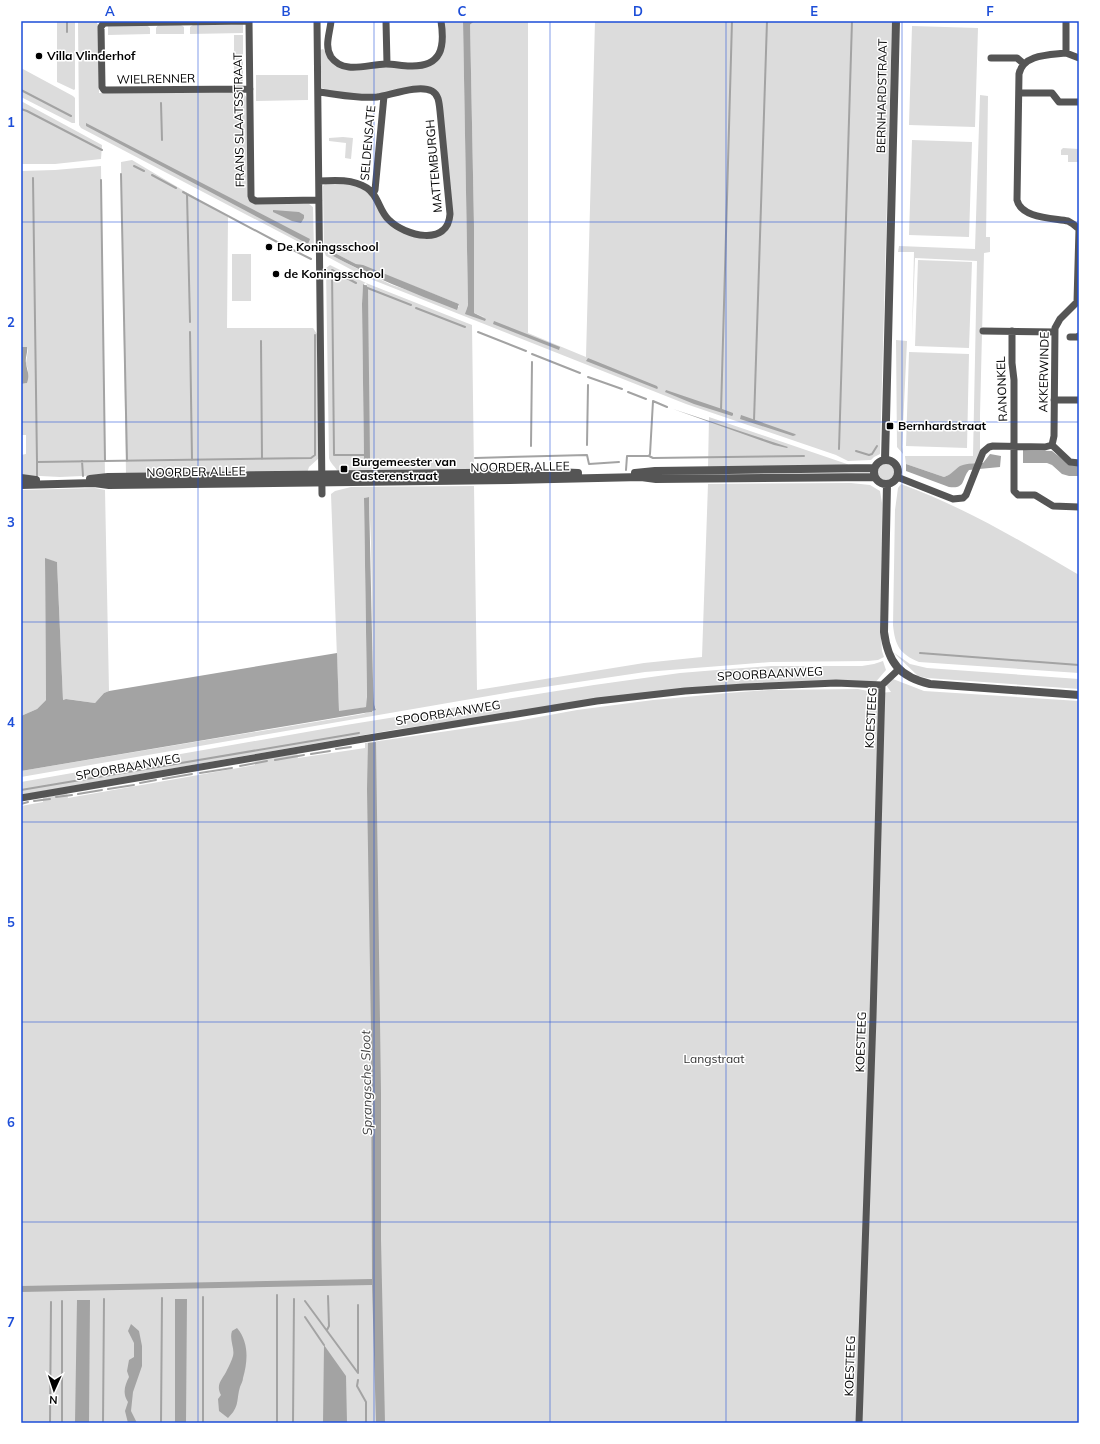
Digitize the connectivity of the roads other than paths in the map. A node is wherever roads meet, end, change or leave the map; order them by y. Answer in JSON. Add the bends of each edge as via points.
{"nodes":[{"id":1,"x":249,"y":21,"type":"edge"},
{"id":2,"x":317,"y":21,"type":"edge"},
{"id":3,"x":331,"y":21,"type":"edge"},
{"id":4,"x":386,"y":21,"type":"edge"},
{"id":5,"x":441,"y":21,"type":"edge"},
{"id":6,"x":896,"y":21,"type":"edge"},
{"id":7,"x":1066,"y":21,"type":"edge"},
{"id":8,"x":317,"y":44,"type":"junction"},
{"id":9,"x":327,"y":46,"type":"junction"},
{"id":10,"x":1066,"y":53,"type":"junction"},
{"id":11,"x":991,"y":58,"type":"dead end"},
{"id":12,"x":1079,"y":58,"type":"edge"},
{"id":13,"x":387,"y":64,"type":"junction"},
{"id":14,"x":1024,"y":64,"type":"junction"},
{"id":15,"x":250,"y":89,"type":"junction"},
{"id":16,"x":318,"y":92,"type":"junction"},
{"id":17,"x":1018,"y":92,"type":"junction"},
{"id":18,"x":384,"y":96,"type":"junction"},
{"id":19,"x":1079,"y":102,"type":"edge"},
{"id":20,"x":319,"y":181,"type":"junction"},
{"id":21,"x":373,"y":193,"type":"junction"},
{"id":22,"x":319,"y":200,"type":"junction"},
{"id":23,"x":1079,"y":229,"type":"edge"},
{"id":24,"x":1078,"y":302,"type":"edge"},
{"id":25,"x":983,"y":331,"type":"dead end"},
{"id":26,"x":1012,"y":331,"type":"junction"},
{"id":27,"x":1055,"y":332,"type":"junction"},
{"id":28,"x":1079,"y":336,"type":"edge"},
{"id":29,"x":1070,"y":337,"type":"dead end"},
{"id":30,"x":1054,"y":400,"type":"junction"},
{"id":31,"x":1079,"y":400,"type":"edge"},
{"id":32,"x":1052,"y":445,"type":"junction"},
{"id":33,"x":1014,"y":446,"type":"junction"},
{"id":34,"x":885,"y":460,"type":"junction"},
{"id":35,"x":1079,"y":463,"type":"edge"},
{"id":36,"x":874,"y":468,"type":"junction"},
{"id":37,"x":499,"y":477,"type":"junction"},
{"id":38,"x":875,"y":477,"type":"junction"},
{"id":39,"x":897,"y":477,"type":"junction"},
{"id":40,"x":21,"y":478,"type":"edge"},
{"id":41,"x":322,"y":478,"type":"junction"},
{"id":42,"x":887,"y":484,"type":"junction"},
{"id":43,"x":21,"y":485,"type":"edge"},
{"id":44,"x":322,"y":494,"type":"dead end"},
{"id":45,"x":1079,"y":507,"type":"edge"},
{"id":46,"x":899,"y":669,"type":"junction"},
{"id":47,"x":882,"y":685,"type":"junction"},
{"id":48,"x":1079,"y":695,"type":"edge"},
{"id":49,"x":21,"y":798,"type":"edge"},
{"id":50,"x":859,"y":1423,"type":"edge"}],
"edges":[{"from":1,"to":15,"type":"street","name":"FRANS SLAATSSTRAAT"},
{"from":1,"to":15,"type":"street","name":"WIELRENNER","via":[[106,23],[101,27],[104,90]]},
{"from":2,"to":8,"type":"street"},
{"from":3,"to":9,"type":"street"},
{"from":4,"to":13,"type":"street"},
{"from":5,"to":13,"type":"street","via":[[443,44],[435,60],[420,66]]},
{"from":6,"to":34,"type":"street","name":"BERNHARDSTRAAT"},
{"from":7,"to":10,"type":"street"},
{"from":8,"to":9,"type":"street"},
{"from":8,"to":16,"type":"street"},
{"from":9,"to":13,"type":"street","via":[[332,58],[348,68]]},
{"from":10,"to":12,"type":"street"},
{"from":10,"to":14,"type":"street","via":[[1030,59]]},
{"from":11,"to":14,"type":"street","via":[[1017,58]]},
{"from":14,"to":17,"type":"street","name":"AKKERWINDE","via":[[1019,74]]},
{"from":15,"to":22,"type":"street","name":"FRANS SLAATSSTRAAT","via":[[252,199]]},
{"from":16,"to":18,"type":"street","name":"MATTEMBURGH","via":[[361,97]]},
{"from":16,"to":20,"type":"street"},
{"from":17,"to":19,"type":"street","via":[[1052,93],[1059,102]]},
{"from":17,"to":23,"type":"street","name":"AKKERWINDE","via":[[1018,204],[1029,214],[1068,221]]},
{"from":18,"to":21,"type":"street","name":"SELDENSATE"},
{"from":18,"to":21,"type":"street","name":"MATTEMBURGH","via":[[422,89],[430,90],[437,96],[449,224],[442,232],[434,235],[404,230],[387,219]]},
{"from":20,"to":21,"type":"street","via":[[354,182]]},
{"from":20,"to":22,"type":"street"},
{"from":22,"to":41,"type":"street"},
{"from":23,"to":24,"type":"street","name":"AKKERWINDE"},
{"from":24,"to":27,"type":"street","name":"AKKERWINDE","via":[[1057,324]]},
{"from":25,"to":26,"type":"street"},
{"from":26,"to":27,"type":"street"},
{"from":26,"to":33,"type":"street","name":"RANONKEL"},
{"from":27,"to":30,"type":"street","name":"AKKERWINDE"},
{"from":28,"to":29,"type":"street"},
{"from":30,"to":31,"type":"street"},
{"from":30,"to":32,"type":"street","name":"AKKERWINDE"},
{"from":32,"to":33,"type":"street"},
{"from":32,"to":35,"type":"street","via":[[1070,462]]},
{"from":33,"to":39,"type":"street","via":[[988,447],[963,498],[953,498]]},
{"from":33,"to":45,"type":"street","name":"RANONKEL","via":[[1015,493],[1036,495],[1052,506]]},
{"from":34,"to":36,"type":"street"},
{"from":34,"to":39,"type":"street","via":[[895,464],[898,470]]},
{"from":36,"to":37,"type":"street","name":"NOORDER ALLEE","via":[[573,474],[556,472]]},
{"from":36,"to":38,"type":"street"},
{"from":37,"to":38,"type":"street","name":"NOORDER ALLEE"},
{"from":37,"to":41,"type":"street","name":"NOORDER ALLEE"},
{"from":38,"to":42,"type":"street","via":[[878,482]]},
{"from":39,"to":42,"type":"street","via":[[892,483]]},
{"from":40,"to":41,"type":"street","name":"NOORDER ALLEE"},
{"from":41,"to":43,"type":"street","name":"NOORDER ALLEE","via":[[108,485]]},
{"from":41,"to":44,"type":"street"},
{"from":42,"to":46,"type":"street","via":[[884,632],[889,656]]},
{"from":46,"to":47,"type":"street","name":"KOESTEEG"},
{"from":46,"to":48,"type":"street","via":[[909,678],[930,684]]},
{"from":47,"to":49,"type":"street","name":"SPOORBAANWEG","via":[[836,683],[744,687],[597,701]]},
{"from":47,"to":50,"type":"street","name":"KOESTEEG"}]}
